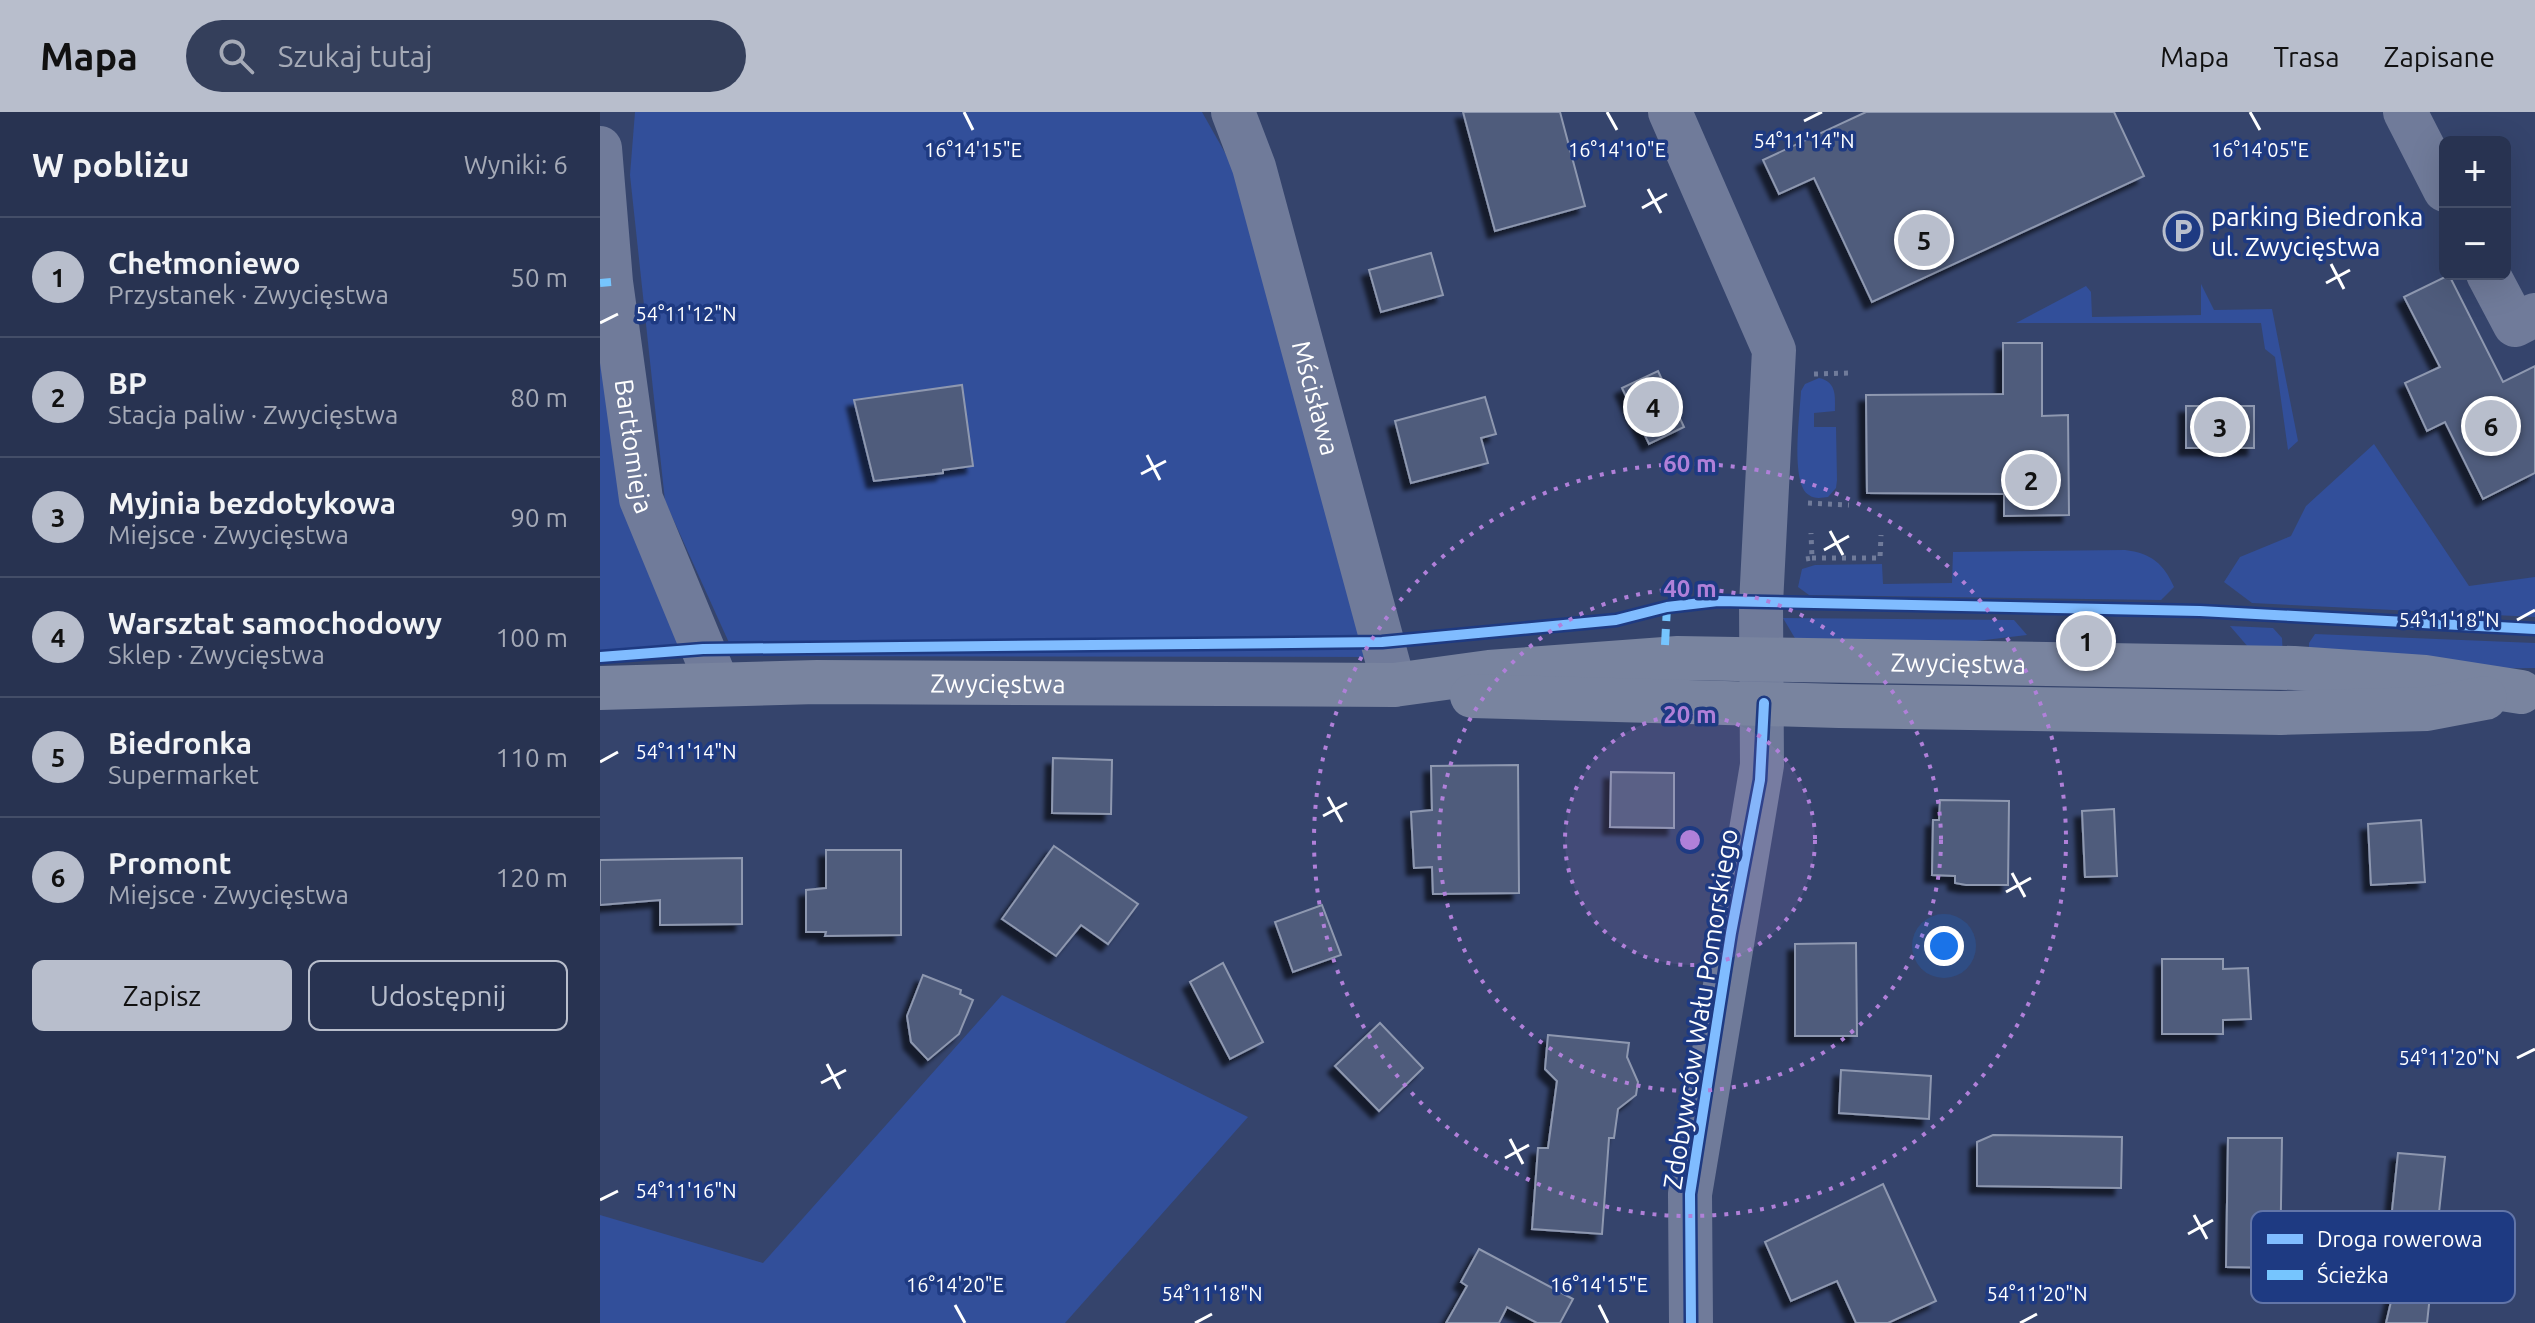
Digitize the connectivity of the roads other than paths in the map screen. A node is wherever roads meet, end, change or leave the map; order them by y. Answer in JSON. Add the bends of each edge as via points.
{"nodes":[{"id":1,"x":1233,"y":112,"type":"edge"},
{"id":2,"x":1670,"y":112,"type":"edge"},
{"id":3,"x":2405,"y":112,"type":"edge"},
{"id":4,"x":600,"y":148,"type":"edge"},
{"id":5,"x":2439,"y":178,"type":"edge"},
{"id":6,"x":2491,"y":280,"type":"edge"},
{"id":7,"x":2535,"y":315,"type":"edge"},
{"id":8,"x":1763,"y":660,"type":"junction"},
{"id":9,"x":717,"y":683,"type":"junction"},
{"id":10,"x":1394,"y":685,"type":"junction"},
{"id":11,"x":600,"y":688,"type":"edge"},
{"id":12,"x":2528,"y":691,"type":"edge"},
{"id":13,"x":1764,"y":703,"type":"junction"},
{"id":14,"x":1691,"y":1323,"type":"edge"}],
"edges":[{"from":1,"to":10,"type":"street","name":"Mścisława","via":[[1254,167]]},
{"from":2,"to":8,"type":"street","name":"Zdobywców Wału Pomorskiego","via":[[1774,350]]},
{"from":3,"to":5,"type":"street"},
{"from":4,"to":9,"type":"street","name":"Bartłomieja","via":[[611,282],[641,499]]},
{"from":6,"to":7,"type":"street","via":[[2515,325]]},
{"from":8,"to":10,"type":"main road","name":"Zwycięstwa","via":[[1638,660]]},
{"from":8,"to":12,"type":"main road","name":"Zwycięstwa","via":[[2294,668]]},
{"from":8,"to":13,"type":"street","name":"Zdobywców Wału Pomorskiego"},
{"from":9,"to":10,"type":"main road","name":"Zwycięstwa"},
{"from":9,"to":11,"type":"main road","name":"Zwycięstwa"},
{"from":10,"to":13,"type":"main road","name":"Zwycięstwa","via":[[1490,698]]},
{"from":12,"to":13,"type":"main road","name":"Zwycięstwa","via":[[2427,709],[2198,712]]},
{"from":13,"to":14,"type":"street","name":"Zdobywców Wału Pomorskiego","via":[[1760,780],[1690,1194]]}]}
